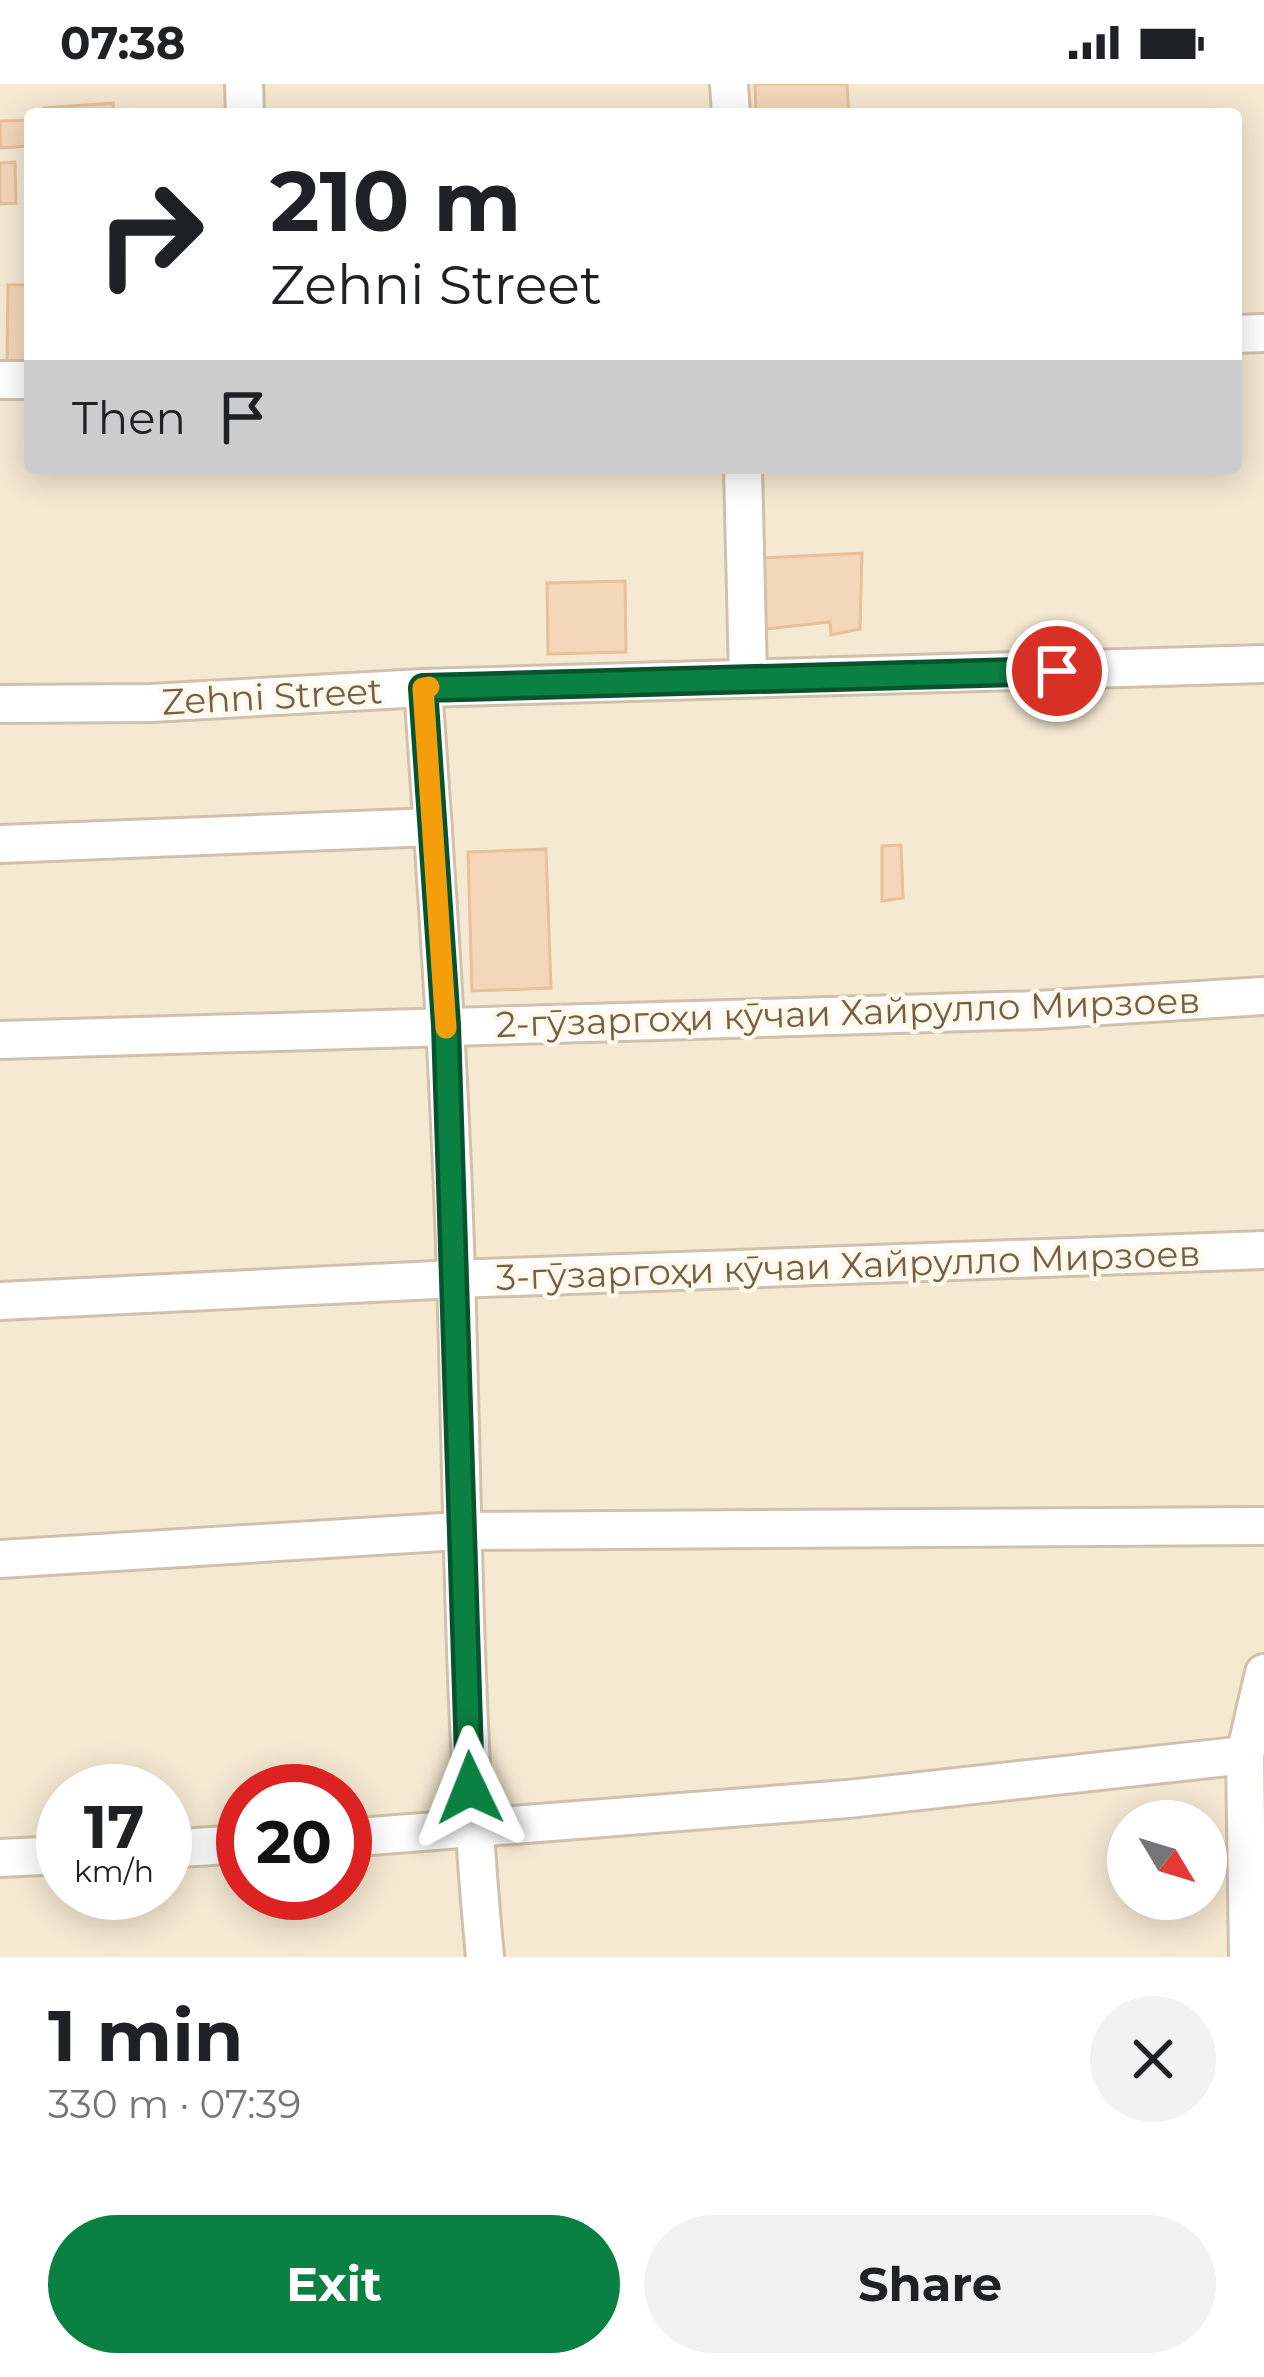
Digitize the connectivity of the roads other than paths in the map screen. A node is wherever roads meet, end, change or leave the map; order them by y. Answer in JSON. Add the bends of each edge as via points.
{"nodes":[{"id":1,"x":743,"y":474,"type":"edge"},
{"id":2,"x":1264,"y":664,"type":"edge"},
{"id":3,"x":748,"y":677,"type":"junction"},
{"id":4,"x":423,"y":688,"type":"junction"},
{"id":5,"x":0,"y":704,"type":"edge"},
{"id":6,"x":433,"y":827,"type":"junction"},
{"id":7,"x":0,"y":844,"type":"edge"},
{"id":8,"x":1264,"y":996,"type":"edge"},
{"id":9,"x":446,"y":1025,"type":"junction"},
{"id":10,"x":0,"y":1040,"type":"edge"},
{"id":11,"x":1264,"y":1250,"type":"edge"},
{"id":12,"x":456,"y":1280,"type":"junction"},
{"id":13,"x":0,"y":1301,"type":"edge"},
{"id":14,"x":1264,"y":1526,"type":"edge"},
{"id":15,"x":459,"y":1532,"type":"junction"},
{"id":16,"x":0,"y":1559,"type":"edge"},
{"id":17,"x":1264,"y":1673,"type":"edge"},
{"id":18,"x":1245,"y":1755,"type":"junction"},
{"id":19,"x":472,"y":1831,"type":"junction"},
{"id":20,"x":372,"y":1837,"type":"edge"},
{"id":21,"x":36,"y":1856,"type":"edge"},
{"id":22,"x":0,"y":1858,"type":"edge"},
{"id":23,"x":484,"y":1957,"type":"edge"},
{"id":24,"x":1248,"y":1957,"type":"edge"}],
"edges":[{"from":1,"to":3,"type":"lane"},
{"from":2,"to":3,"type":"lane","name":"Zehni Street"},
{"from":3,"to":4,"type":"lane","name":"Zehni Street"},
{"from":4,"to":5,"type":"lane","name":"Zehni Street"},
{"from":4,"to":6,"type":"lane"},
{"from":6,"to":7,"type":"lane"},
{"from":6,"to":9,"type":"lane"},
{"from":8,"to":9,"type":"lane","name":"2-гӯзаргоҳи кӯчаи Хайрулло Мирзоев"},
{"from":9,"to":10,"type":"lane","name":"2-гӯзаргоҳи кӯчаи Хайрулло Мирзоев"},
{"from":9,"to":12,"type":"lane"},
{"from":11,"to":12,"type":"lane","name":"3-гӯзаргоҳи кӯчаи Хайрулло Мирзоев"},
{"from":12,"to":13,"type":"lane","name":"3-гӯзаргоҳи кӯчаи Хайрулло Мирзоев"},
{"from":12,"to":15,"type":"lane"},
{"from":14,"to":15,"type":"lane"},
{"from":15,"to":16,"type":"lane"},
{"from":15,"to":19,"type":"lane"},
{"from":17,"to":18,"type":"lane"},
{"from":18,"to":19,"type":"lane"},
{"from":18,"to":24,"type":"lane"},
{"from":19,"to":20,"type":"lane"},
{"from":19,"to":23,"type":"lane"},
{"from":21,"to":22,"type":"lane"}]}
